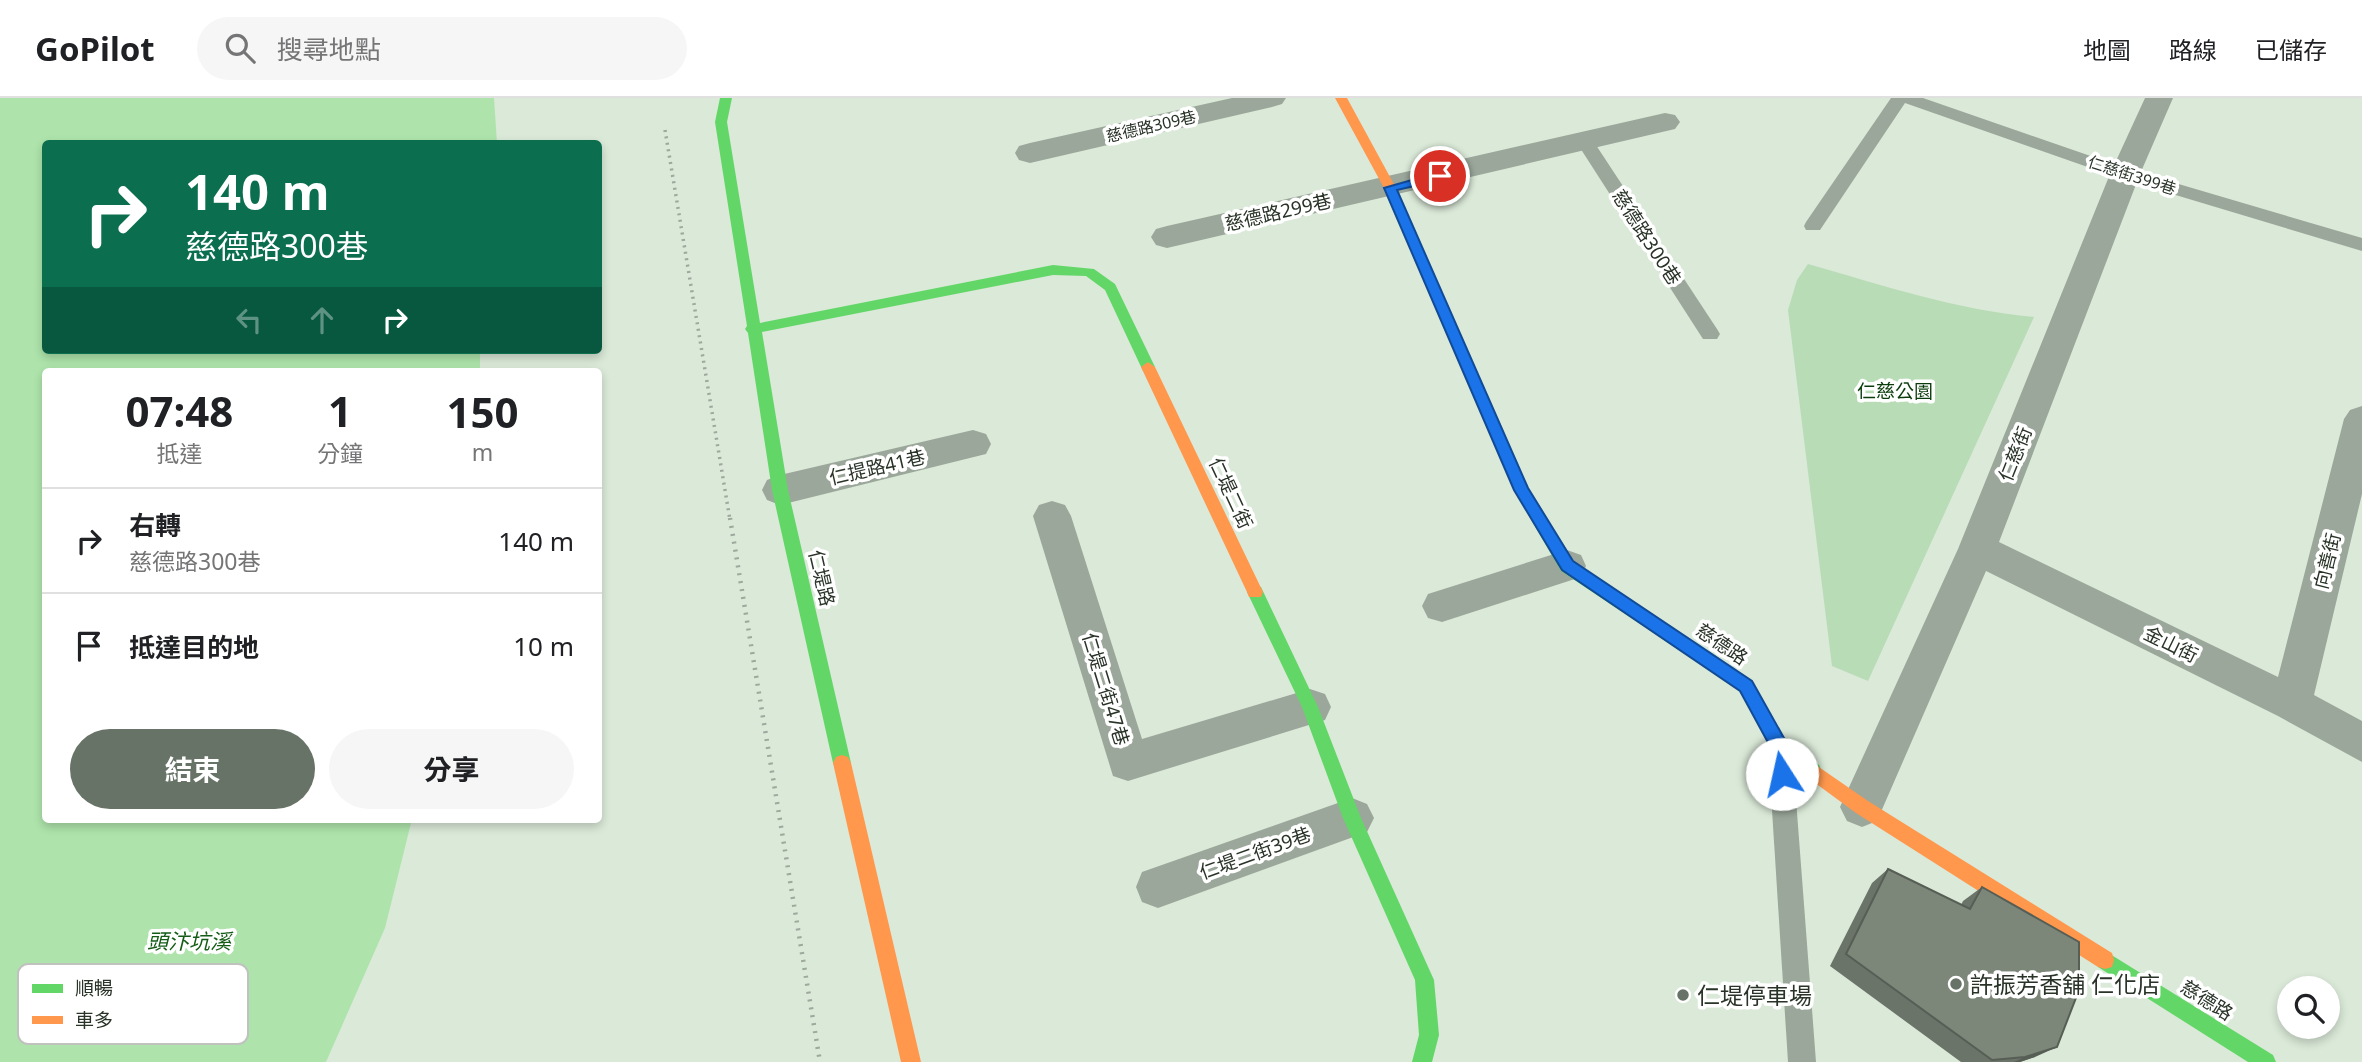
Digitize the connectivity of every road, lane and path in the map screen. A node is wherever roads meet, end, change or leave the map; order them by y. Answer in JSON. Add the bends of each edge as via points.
{"nodes":[{"id":1,"x":726,"y":98,"type":"edge"},
{"id":2,"x":1272,"y":98,"type":"edge"},
{"id":3,"x":1341,"y":98,"type":"edge"},
{"id":4,"x":1900,"y":98,"type":"edge"},
{"id":5,"x":1906,"y":98,"type":"edge"},
{"id":6,"x":2159,"y":98,"type":"edge"},
{"id":7,"x":1665,"y":122,"type":"dead end"},
{"id":8,"x":664,"y":130,"type":"dead end"},
{"id":9,"x":1584,"y":140,"type":"junction"},
{"id":10,"x":1030,"y":153,"type":"dead end"},
{"id":11,"x":2125,"y":174,"type":"junction"},
{"id":12,"x":1390,"y":188,"type":"junction"},
{"id":13,"x":1813,"y":226,"type":"dead end"},
{"id":14,"x":1167,"y":237,"type":"dead end"},
{"id":15,"x":2362,"y":245,"type":"edge"},
{"id":16,"x":752,"y":329,"type":"junction"},
{"id":17,"x":1710,"y":334,"type":"dead end"},
{"id":18,"x":2362,"y":419,"type":"edge"},
{"id":19,"x":973,"y":444,"type":"dead end"},
{"id":20,"x":780,"y":490,"type":"junction"},
{"id":21,"x":1052,"y":516,"type":"dead end"},
{"id":22,"x":1977,"y":549,"type":"junction"},
{"id":23,"x":1567,"y":566,"type":"junction"},
{"id":24,"x":1441,"y":606,"type":"dead end"},
{"id":25,"x":2292,"y":703,"type":"junction"},
{"id":26,"x":1310,"y":707,"type":"junction"},
{"id":27,"x":2362,"y":743,"type":"edge"},
{"id":28,"x":1780,"y":747,"type":"junction"},
{"id":29,"x":1862,"y":807,"type":"junction"},
{"id":30,"x":1352,"y":818,"type":"junction"},
{"id":31,"x":1158,"y":887,"type":"dead end"},
{"id":32,"x":820,"y":1062,"type":"edge"},
{"id":33,"x":911,"y":1062,"type":"edge"},
{"id":34,"x":1422,"y":1062,"type":"edge"},
{"id":35,"x":1802,"y":1062,"type":"edge"},
{"id":36,"x":2266,"y":1062,"type":"edge"}],
"edges":[{"from":1,"to":16,"type":"street","name":"仁堤路","via":[[721,122]]},
{"from":2,"to":10,"type":"street","name":"慈德路309巷"},
{"from":3,"to":12,"type":"street","name":"慈德路"},
{"from":4,"to":13,"type":"lane"},
{"from":5,"to":11,"type":"lane","name":"仁慈街399巷"},
{"from":6,"to":11,"type":"street","name":"仁慈街"},
{"from":7,"to":9,"type":"street"},
{"from":8,"to":32,"type":"path"},
{"from":9,"to":12,"type":"street"},
{"from":9,"to":17,"type":"lane","name":"慈德路300巷"},
{"from":11,"to":15,"type":"lane","name":"仁慈街399巷"},
{"from":11,"to":22,"type":"street","name":"仁慈街"},
{"from":12,"to":14,"type":"street","name":"慈德路299巷"},
{"from":12,"to":23,"type":"street","name":"慈德路","via":[[1521,490]]},
{"from":16,"to":20,"type":"street","name":"仁堤路"},
{"from":16,"to":26,"type":"street","name":"仁堤二街","via":[[1035,272],[1089,272],[1100,279],[1110,288]]},
{"from":18,"to":25,"type":"street","name":"向善街"},
{"from":19,"to":20,"type":"street","name":"仁提路41巷"},
{"from":20,"to":33,"type":"street","name":"仁堤路"},
{"from":21,"to":26,"type":"street","name":"仁堤二街47巷","via":[[1128,762]]},
{"from":22,"to":25,"type":"street","name":"金山街"},
{"from":22,"to":29,"type":"street","name":"仁慈街"},
{"from":23,"to":24,"type":"street"},
{"from":23,"to":28,"type":"street","name":"慈德路","via":[[1746,686]]},
{"from":25,"to":27,"type":"street","name":"金山街"},
{"from":26,"to":30,"type":"street","name":"仁堤二街"},
{"from":28,"to":29,"type":"street","name":"慈德路"},
{"from":28,"to":35,"type":"lane"},
{"from":29,"to":36,"type":"street","name":"慈德路"},
{"from":30,"to":31,"type":"street","name":"仁堤二街39巷"},
{"from":30,"to":34,"type":"street","name":"仁堤二街","via":[[1424,981],[1429,1035]]}]}
